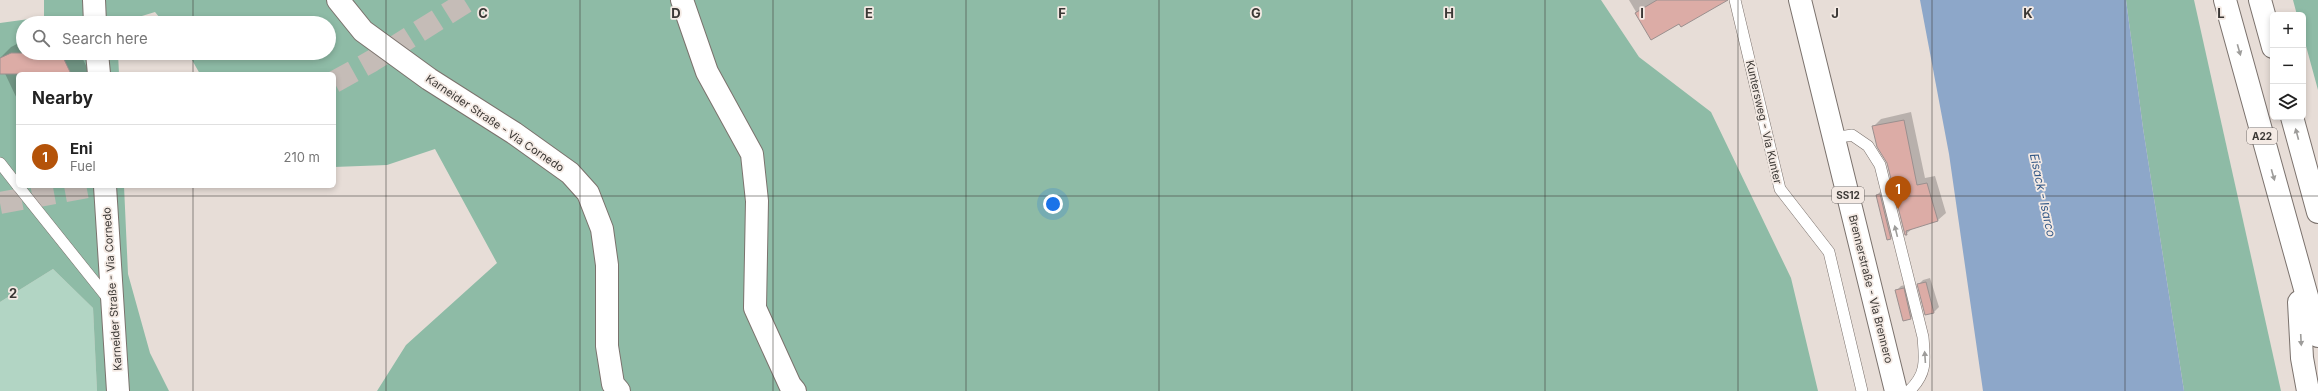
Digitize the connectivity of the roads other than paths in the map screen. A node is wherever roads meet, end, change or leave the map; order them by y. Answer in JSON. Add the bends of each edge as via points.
{"nodes":[{"id":1,"x":94,"y":0,"type":"edge"},
{"id":2,"x":338,"y":0,"type":"edge"},
{"id":3,"x":682,"y":0,"type":"edge"},
{"id":4,"x":1735,"y":0,"type":"edge"},
{"id":5,"x":1800,"y":0,"type":"edge"},
{"id":6,"x":2260,"y":0,"type":"edge"},
{"id":7,"x":2226,"y":6,"type":"edge"},
{"id":8,"x":95,"y":16,"type":"edge"},
{"id":9,"x":2270,"y":36,"type":"edge"},
{"id":10,"x":98,"y":60,"type":"edge"},
{"id":11,"x":99,"y":72,"type":"edge"},
{"id":12,"x":2293,"y":120,"type":"edge"},
{"id":13,"x":1834,"y":138,"type":"junction"},
{"id":14,"x":0,"y":163,"type":"edge"},
{"id":15,"x":16,"y":183,"type":"edge"},
{"id":16,"x":20,"y":188,"type":"edge"},
{"id":17,"x":105,"y":188,"type":"edge"},
{"id":18,"x":2318,"y":212,"type":"edge"},
{"id":19,"x":2297,"y":259,"type":"junction"},
{"id":20,"x":112,"y":303,"type":"junction"},
{"id":21,"x":2318,"y":336,"type":"edge"},
{"id":22,"x":118,"y":391,"type":"edge"},
{"id":23,"x":619,"y":391,"type":"edge"},
{"id":24,"x":795,"y":391,"type":"edge"},
{"id":25,"x":1862,"y":391,"type":"edge"},
{"id":26,"x":1896,"y":391,"type":"edge"},
{"id":27,"x":1909,"y":391,"type":"edge"},
{"id":28,"x":2308,"y":391,"type":"edge"}],
"edges":[{"from":1,"to":8,"type":"main road"},
{"from":2,"to":23,"type":"main road","name":"Karneider Straße - Via Cornedo","via":[[363,31],[429,79],[514,133],[570,173],[588,193],[602,229],[607,265],[607,346],[614,384]]},
{"from":3,"to":24,"type":"main road","via":[[707,72],[752,154],[757,201],[755,308]]},
{"from":4,"to":25,"type":"lane","name":"Kuntersweg - Via Kunter","via":[[1780,189],[1829,252]]},
{"from":5,"to":13,"type":"main road","name":"Brennerstraße - Via Brennero","number":"SS12"},
{"from":6,"to":9,"type":"main road"},
{"from":7,"to":19,"type":"main road","number":"A22","one_way":true},
{"from":10,"to":11,"type":"main road"},
{"from":18,"to":12,"type":"main road","one_way":true},
{"from":13,"to":26,"type":"main road","name":"Brennerstraße - Via Brennero","number":"SS12"},
{"from":27,"to":13,"type":"lane","one_way":true,"via":[[1919,382],[1925,364],[1923,337],[1880,165],[1868,146],[1852,135]]},
{"from":14,"to":15,"type":"lane"},
{"from":16,"to":20,"type":"lane"},
{"from":17,"to":20,"type":"main road","name":"Karneider Straße - Via Cornedo"},
{"from":19,"to":21,"type":"main road","number":"A22"},
{"from":19,"to":28,"type":"main road","one_way":true,"via":[[2302,358]]},
{"from":20,"to":22,"type":"main road","name":"Karneider Straße - Via Cornedo"}]}
